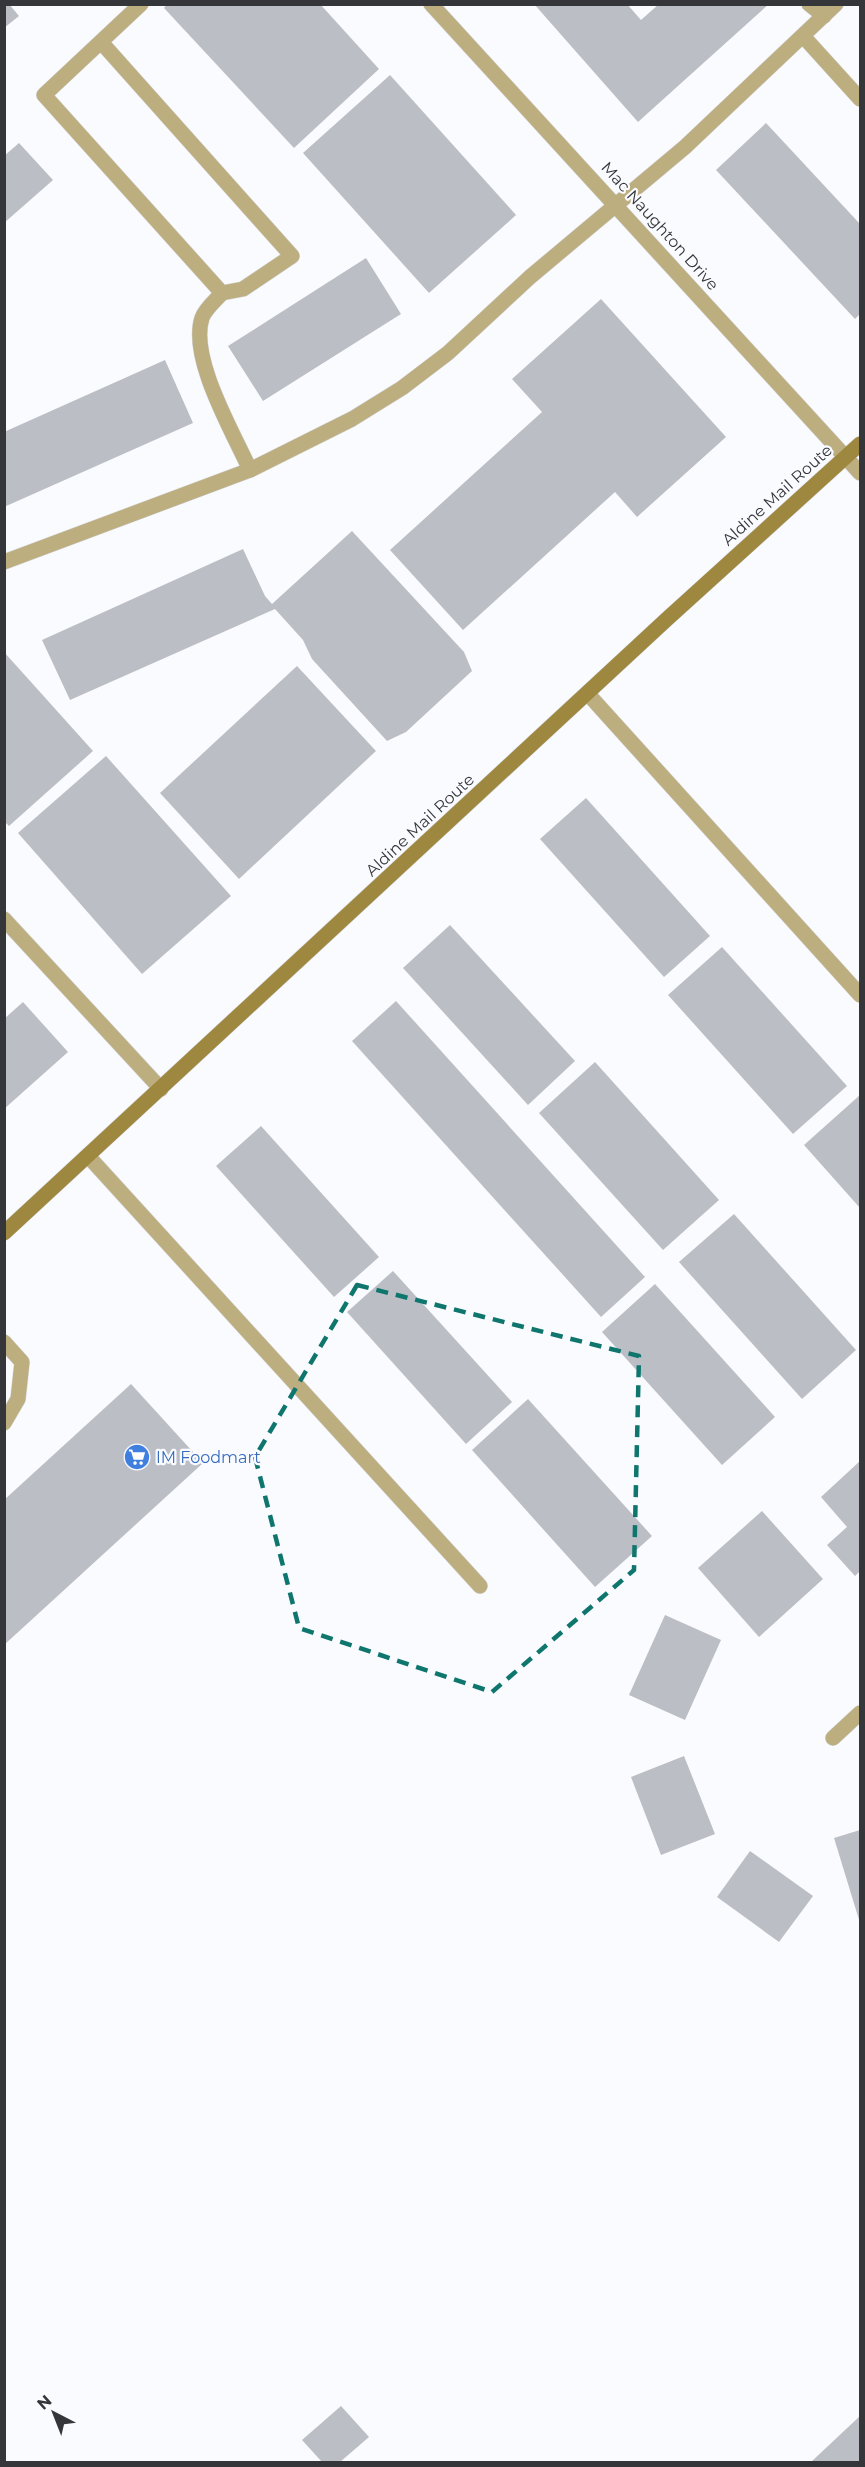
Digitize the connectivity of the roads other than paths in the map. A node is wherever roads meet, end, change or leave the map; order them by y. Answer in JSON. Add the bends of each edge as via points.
{"nodes":[{"id":1,"x":141,"y":4,"type":"edge"},
{"id":2,"x":431,"y":4,"type":"edge"},
{"id":3,"x":809,"y":4,"type":"edge"},
{"id":4,"x":836,"y":4,"type":"edge"},
{"id":5,"x":824,"y":16,"type":"junction"},
{"id":6,"x":803,"y":36,"type":"junction"},
{"id":7,"x":101,"y":42,"type":"junction"},
{"id":8,"x":861,"y":99,"type":"edge"},
{"id":9,"x":617,"y":205,"type":"junction"},
{"id":10,"x":222,"y":293,"type":"junction"},
{"id":11,"x":861,"y":444,"type":"edge"},
{"id":12,"x":846,"y":458,"type":"junction"},
{"id":13,"x":250,"y":470,"type":"junction"},
{"id":14,"x":861,"y":473,"type":"edge"},
{"id":15,"x":4,"y":562,"type":"edge"},
{"id":16,"x":588,"y":694,"type":"junction"},
{"id":17,"x":4,"y":919,"type":"edge"},
{"id":18,"x":861,"y":995,"type":"edge"},
{"id":19,"x":161,"y":1089,"type":"junction"},
{"id":20,"x":88,"y":1156,"type":"junction"},
{"id":21,"x":4,"y":1233,"type":"edge"},
{"id":22,"x":4,"y":1342,"type":"edge"},
{"id":23,"x":4,"y":1423,"type":"edge"},
{"id":24,"x":480,"y":1586,"type":"dead end"},
{"id":25,"x":861,"y":1713,"type":"edge"},
{"id":26,"x":833,"y":1738,"type":"dead end"}],
"edges":[{"from":1,"to":7,"type":"street"},
{"from":2,"to":9,"type":"street","name":"Mac Naughton Drive"},
{"from":3,"to":5,"type":"street"},
{"from":4,"to":5,"type":"street"},
{"from":5,"to":6,"type":"street"},
{"from":6,"to":8,"type":"street"},
{"from":6,"to":9,"type":"street"},
{"from":7,"to":10,"type":"street","via":[[44,95]]},
{"from":7,"to":10,"type":"street","via":[[292,256],[243,289]]},
{"from":9,"to":12,"type":"street","name":"Mac Naughton Drive"},
{"from":9,"to":13,"type":"street","via":[[448,353],[402,388],[352,419]]},
{"from":10,"to":13,"type":"street","via":[[202,316],[199,340],[205,369]]},
{"from":11,"to":12,"type":"main road","name":"Aldine Mail Route"},
{"from":12,"to":14,"type":"street","name":"Mac Naughton Drive"},
{"from":12,"to":16,"type":"main road","name":"Aldine Mail Route"},
{"from":13,"to":15,"type":"street"},
{"from":16,"to":18,"type":"street"},
{"from":16,"to":19,"type":"main road","name":"Aldine Mail Route"},
{"from":17,"to":19,"type":"street"},
{"from":19,"to":20,"type":"main road","name":"Aldine Mail Route"},
{"from":20,"to":21,"type":"main road","name":"Aldine Mail Route"},
{"from":20,"to":24,"type":"street"},
{"from":22,"to":23,"type":"street","via":[[22,1362],[18,1399]]},
{"from":25,"to":26,"type":"street"}]}
